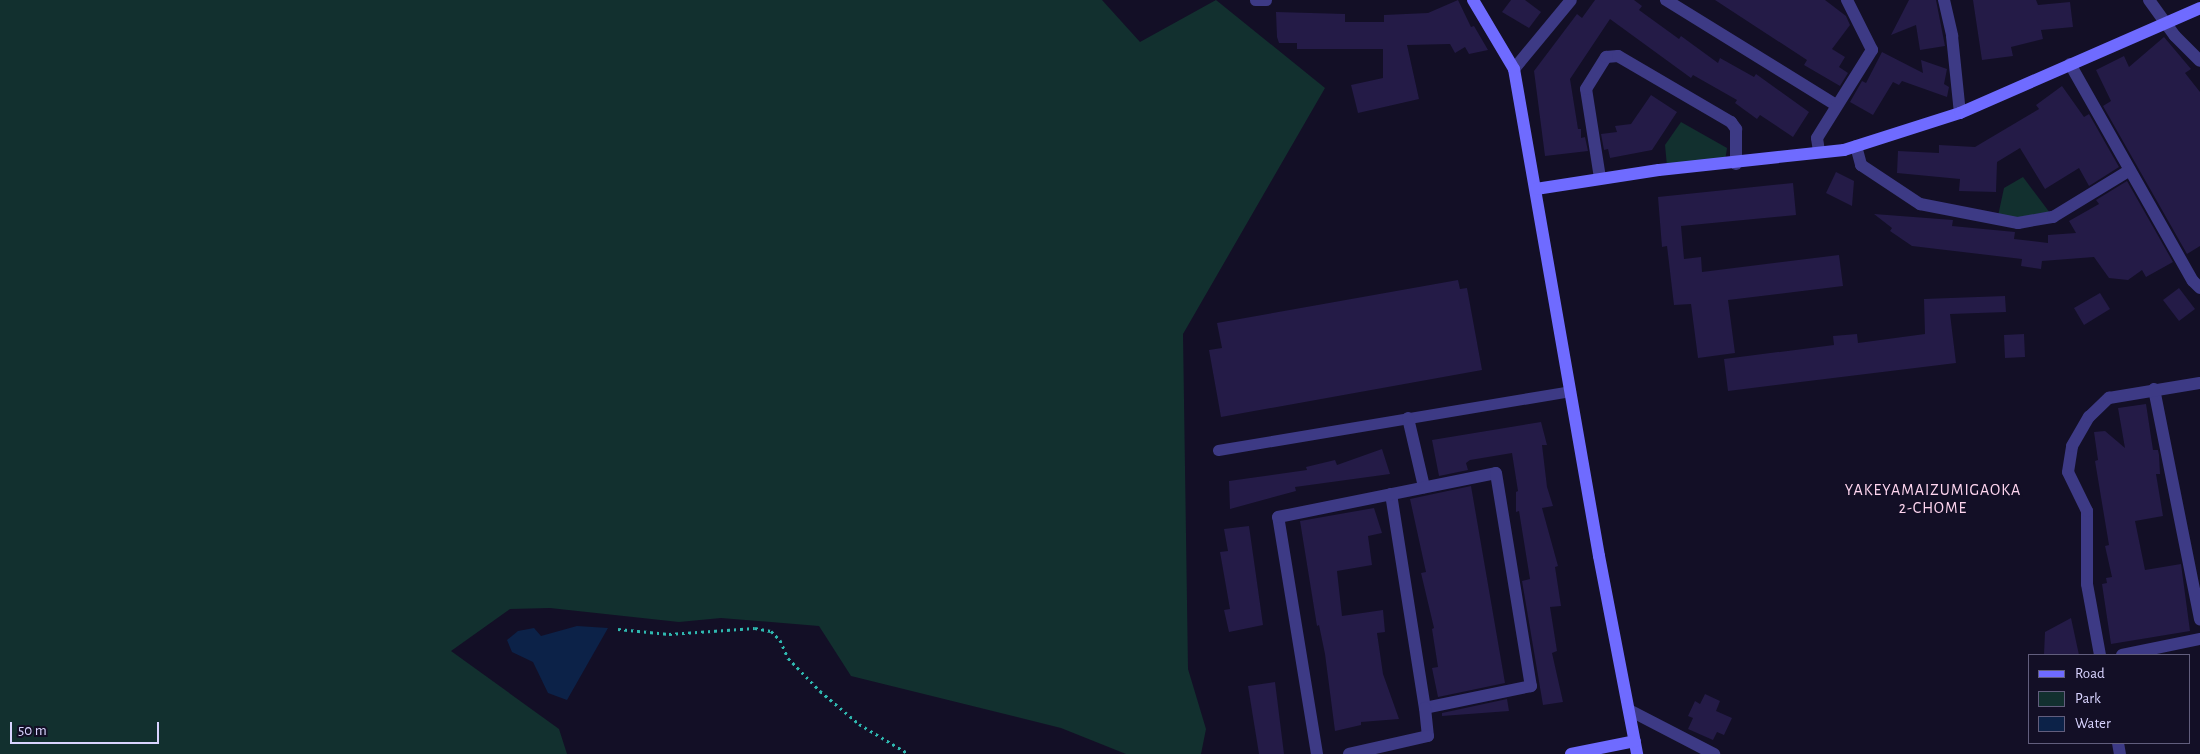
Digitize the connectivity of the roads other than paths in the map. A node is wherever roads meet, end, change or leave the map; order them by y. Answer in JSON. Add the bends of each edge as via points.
{"nodes":[{"id":1,"x":1255,"y":0,"type":"edge"},
{"id":2,"x":1266,"y":0,"type":"edge"},
{"id":3,"x":1473,"y":0,"type":"edge"},
{"id":4,"x":1571,"y":0,"type":"edge"},
{"id":5,"x":1666,"y":0,"type":"edge"},
{"id":6,"x":1846,"y":0,"type":"edge"},
{"id":7,"x":1944,"y":0,"type":"edge"},
{"id":8,"x":2149,"y":0,"type":"edge"},
{"id":9,"x":2200,"y":8,"type":"edge"},
{"id":10,"x":2164,"y":23,"type":"junction"},
{"id":11,"x":2200,"y":62,"type":"edge"},
{"id":12,"x":2070,"y":64,"type":"junction"},
{"id":13,"x":1514,"y":69,"type":"junction"},
{"id":14,"x":1836,"y":105,"type":"junction"},
{"id":15,"x":1960,"y":113,"type":"junction"},
{"id":16,"x":1856,"y":146,"type":"junction"},
{"id":17,"x":1819,"y":151,"type":"junction"},
{"id":18,"x":1736,"y":164,"type":"junction"},
{"id":19,"x":2130,"y":170,"type":"junction"},
{"id":20,"x":1600,"y":178,"type":"junction"},
{"id":21,"x":1536,"y":189,"type":"junction"},
{"id":22,"x":2200,"y":288,"type":"edge"},
{"id":23,"x":2200,"y":383,"type":"edge"},
{"id":24,"x":2154,"y":389,"type":"junction"},
{"id":25,"x":1570,"y":391,"type":"junction"},
{"id":26,"x":1408,"y":418,"type":"junction"},
{"id":27,"x":1218,"y":450,"type":"dead end"},
{"id":28,"x":1424,"y":487,"type":"junction"},
{"id":29,"x":1391,"y":494,"type":"junction"},
{"id":30,"x":2200,"y":619,"type":"edge"},
{"id":31,"x":2200,"y":639,"type":"edge"},
{"id":32,"x":2100,"y":654,"type":"edge"},
{"id":33,"x":2127,"y":654,"type":"edge"},
{"id":34,"x":1425,"y":708,"type":"junction"},
{"id":35,"x":1629,"y":710,"type":"junction"},
{"id":36,"x":1636,"y":748,"type":"edge"},
{"id":37,"x":1317,"y":754,"type":"edge"},
{"id":38,"x":1349,"y":754,"type":"edge"},
{"id":39,"x":1571,"y":754,"type":"edge"},
{"id":40,"x":1714,"y":754,"type":"edge"}],
"edges":[{"from":1,"to":2,"type":"lane"},
{"from":3,"to":13,"type":"street"},
{"from":4,"to":13,"type":"street"},
{"from":5,"to":14,"type":"street"},
{"from":6,"to":14,"type":"street","via":[[1872,50]]},
{"from":7,"to":15,"type":"street","via":[[1952,36]]},
{"from":8,"to":10,"type":"street"},
{"from":9,"to":10,"type":"street"},
{"from":10,"to":11,"type":"street"},
{"from":10,"to":12,"type":"street"},
{"from":12,"to":15,"type":"street"},
{"from":12,"to":19,"type":"street"},
{"from":13,"to":21,"type":"street"},
{"from":14,"to":17,"type":"street","via":[[1817,138]]},
{"from":15,"to":16,"type":"street"},
{"from":16,"to":17,"type":"street"},
{"from":16,"to":19,"type":"street","via":[[1861,165],[1920,204],[2018,223],[2053,218]]},
{"from":17,"to":18,"type":"street"},
{"from":18,"to":20,"type":"street"},
{"from":18,"to":20,"type":"street","via":[[1736,129],[1731,122],[1618,56],[1606,57],[1586,89]]},
{"from":19,"to":22,"type":"street"},
{"from":20,"to":21,"type":"street"},
{"from":21,"to":25,"type":"street"},
{"from":23,"to":24,"type":"street"},
{"from":24,"to":30,"type":"street"},
{"from":24,"to":32,"type":"street","via":[[2109,398],[2089,417],[2072,446],[2068,472],[2087,511],[2087,584]]},
{"from":25,"to":26,"type":"lane"},
{"from":25,"to":35,"type":"street"},
{"from":26,"to":27,"type":"lane"},
{"from":26,"to":28,"type":"street"},
{"from":28,"to":29,"type":"street"},
{"from":28,"to":34,"type":"street","via":[[1496,473],[1531,686]]},
{"from":29,"to":34,"type":"street"},
{"from":29,"to":37,"type":"street","via":[[1278,517]]},
{"from":31,"to":33,"type":"street"},
{"from":34,"to":38,"type":"street","via":[[1428,736]]},
{"from":35,"to":36,"type":"street"},
{"from":35,"to":40,"type":"street"},
{"from":36,"to":39,"type":"street"}]}
